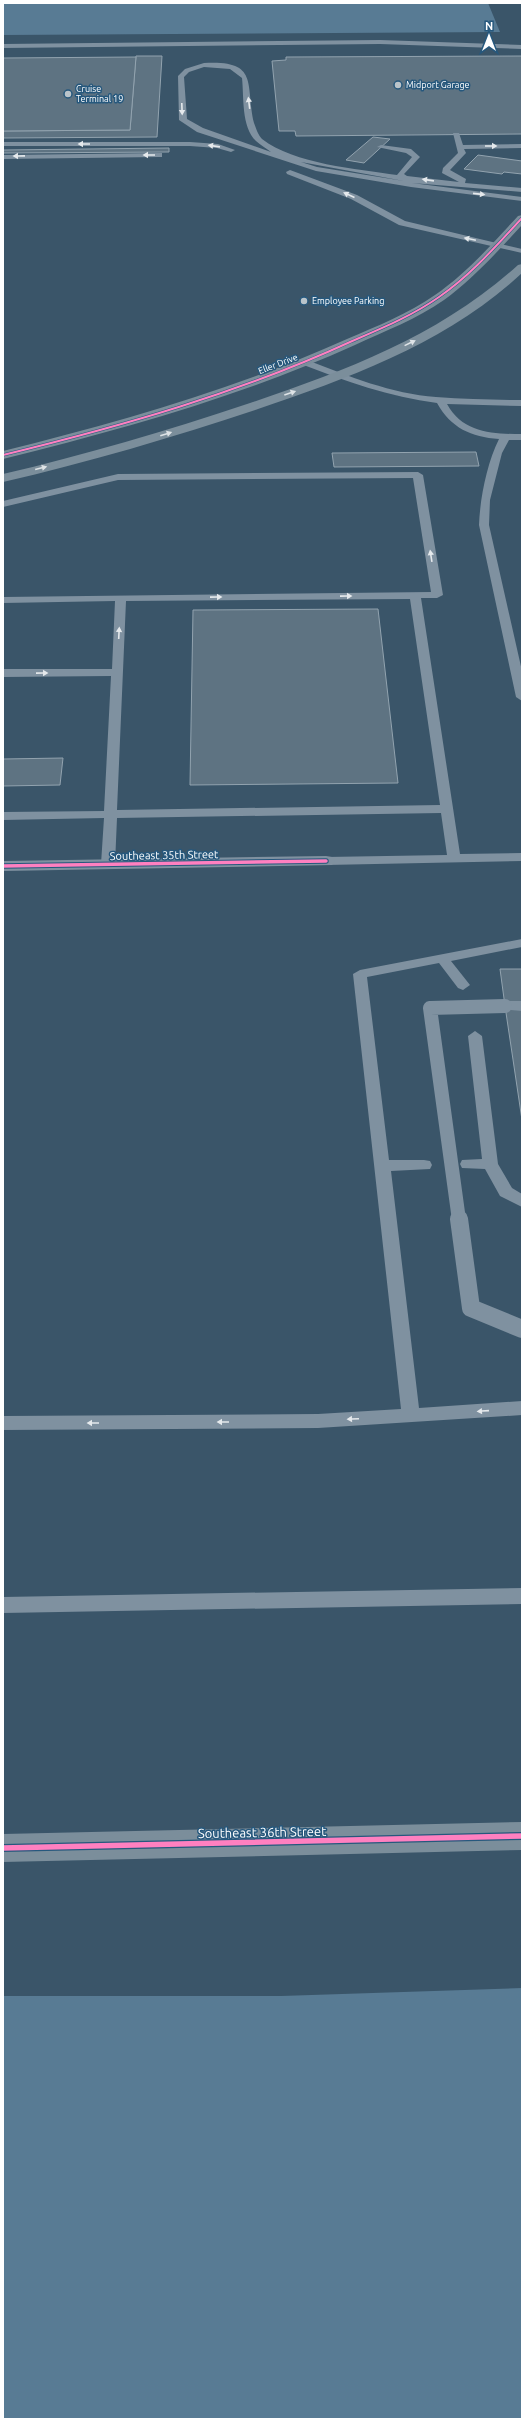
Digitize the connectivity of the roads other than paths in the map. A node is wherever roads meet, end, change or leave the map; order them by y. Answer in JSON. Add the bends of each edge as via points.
{"nodes":[{"id":1,"x":3,"y":46,"type":"edge"},
{"id":2,"x":522,"y":47,"type":"edge"},
{"id":3,"x":213,"y":49,"type":"junction"},
{"id":4,"x":213,"y":66,"type":"junction"},
{"id":5,"x":456,"y":135,"type":"dead end"},
{"id":6,"x":3,"y":144,"type":"edge"},
{"id":7,"x":522,"y":146,"type":"edge"},
{"id":8,"x":381,"y":147,"type":"dead end"},
{"id":9,"x":461,"y":147,"type":"junction"},
{"id":10,"x":170,"y":155,"type":"dead end"},
{"id":11,"x":215,"y":155,"type":"dead end"},
{"id":12,"x":3,"y":157,"type":"edge"},
{"id":13,"x":284,"y":170,"type":"dead end"},
{"id":14,"x":403,"y":177,"type":"junction"},
{"id":15,"x":411,"y":185,"type":"junction"},
{"id":16,"x":490,"y":188,"type":"junction"},
{"id":17,"x":522,"y":190,"type":"edge"},
{"id":18,"x":522,"y":199,"type":"edge"},
{"id":19,"x":522,"y":218,"type":"edge"},
{"id":20,"x":497,"y":245,"type":"junction"},
{"id":21,"x":522,"y":251,"type":"edge"},
{"id":22,"x":522,"y":267,"type":"edge"},
{"id":23,"x":304,"y":362,"type":"junction"},
{"id":24,"x":336,"y":375,"type":"junction"},
{"id":25,"x":440,"y":400,"type":"junction"},
{"id":26,"x":522,"y":403,"type":"edge"},
{"id":27,"x":505,"y":437,"type":"junction"},
{"id":28,"x":522,"y":437,"type":"edge"},
{"id":29,"x":3,"y":454,"type":"edge"},
{"id":30,"x":3,"y":478,"type":"edge"},
{"id":31,"x":3,"y":504,"type":"edge"},
{"id":32,"x":415,"y":595,"type":"junction"},
{"id":33,"x":121,"y":598,"type":"junction"},
{"id":34,"x":3,"y":600,"type":"edge"},
{"id":35,"x":117,"y":672,"type":"junction"},
{"id":36,"x":3,"y":673,"type":"edge"},
{"id":37,"x":522,"y":697,"type":"edge"},
{"id":38,"x":447,"y":809,"type":"junction"},
{"id":39,"x":110,"y":815,"type":"junction"},
{"id":40,"x":3,"y":816,"type":"edge"},
{"id":41,"x":522,"y":857,"type":"edge"},
{"id":42,"x":454,"y":858,"type":"junction"},
{"id":43,"x":326,"y":861,"type":"joint"},
{"id":44,"x":108,"y":864,"type":"junction"},
{"id":45,"x":3,"y":866,"type":"edge"},
{"id":46,"x":522,"y":943,"type":"edge"},
{"id":47,"x":440,"y":957,"type":"junction"},
{"id":48,"x":463,"y":985,"type":"dead end"},
{"id":49,"x":522,"y":1006,"type":"edge"},
{"id":50,"x":475,"y":1036,"type":"dead end"},
{"id":51,"x":468,"y":1164,"type":"dead end"},
{"id":52,"x":490,"y":1164,"type":"junction"},
{"id":53,"x":424,"y":1165,"type":"dead end"},
{"id":54,"x":383,"y":1166,"type":"junction"},
{"id":55,"x":522,"y":1201,"type":"edge"},
{"id":56,"x":522,"y":1329,"type":"edge"},
{"id":57,"x":522,"y":1408,"type":"edge"},
{"id":58,"x":411,"y":1415,"type":"junction"},
{"id":59,"x":3,"y":1423,"type":"edge"},
{"id":60,"x":522,"y":1596,"type":"edge"},
{"id":61,"x":3,"y":1605,"type":"edge"},
{"id":62,"x":522,"y":1836,"type":"edge"},
{"id":63,"x":3,"y":1848,"type":"edge"}],
"edges":[{"from":1,"to":3,"type":"lane"},
{"from":2,"to":3,"type":"lane","via":[[380,42]]},
{"from":3,"to":4,"type":"lane"},
{"from":14,"to":4,"type":"lane","one_way":true,"via":[[325,166],[288,157],[272,150],[258,140],[252,129],[245,77],[231,67]]},
{"from":4,"to":15,"type":"lane","one_way":true,"via":[[194,68],[185,71],[181,76],[183,120],[187,124],[297,164],[343,175]]},
{"from":5,"to":9,"type":"lane"},
{"from":11,"to":6,"type":"lane","one_way":true,"via":[[238,154],[218,146],[190,144]]},
{"from":9,"to":7,"type":"lane","one_way":true},
{"from":8,"to":14,"type":"lane","via":[[408,151],[416,157],[401,172]]},
{"from":9,"to":16,"type":"lane","via":[[462,153],[446,173],[459,180]]},
{"from":10,"to":12,"type":"lane","one_way":true},
{"from":20,"to":13,"type":"lane","one_way":true,"via":[[402,223],[354,197]]},
{"from":14,"to":15,"type":"lane"},
{"from":16,"to":14,"type":"lane","one_way":true},
{"from":15,"to":18,"type":"lane","one_way":true},
{"from":16,"to":17,"type":"lane"},
{"from":19,"to":20,"type":"street","name":"Eller Drive"},
{"from":20,"to":21,"type":"lane"},
{"from":20,"to":23,"type":"street","name":"Eller Drive","via":[[438,299],[345,345]]},
{"from":24,"to":22,"type":"street","one_way":true,"via":[[372,361],[467,313],[503,287]]},
{"from":23,"to":24,"type":"lane"},
{"from":23,"to":29,"type":"street","name":"Eller Drive","via":[[267,377],[142,418]]},
{"from":24,"to":25,"type":"lane","via":[[384,390]]},
{"from":30,"to":24,"type":"street","one_way":true,"via":[[167,434],[243,410]]},
{"from":25,"to":26,"type":"lane"},
{"from":25,"to":27,"type":"lane","via":[[446,414],[456,424],[478,433]]},
{"from":27,"to":28,"type":"lane"},
{"from":27,"to":37,"type":"lane","via":[[497,453],[488,486],[484,518]]},
{"from":32,"to":31,"type":"lane","one_way":true,"via":[[437,595],[418,475],[118,477]]},
{"from":33,"to":32,"type":"lane","one_way":true},
{"from":32,"to":38,"type":"lane"},
{"from":33,"to":34,"type":"lane"},
{"from":35,"to":33,"type":"lane","one_way":true},
{"from":36,"to":35,"type":"lane","one_way":true},
{"from":35,"to":39,"type":"lane"},
{"from":38,"to":39,"type":"lane"},
{"from":38,"to":42,"type":"lane"},
{"from":39,"to":40,"type":"lane"},
{"from":39,"to":44,"type":"lane"},
{"from":41,"to":42,"type":"lane"},
{"from":42,"to":43,"type":"lane"},
{"from":43,"to":44,"type":"street","name":"Southeast 35th Street"},
{"from":44,"to":45,"type":"street","name":"Southeast 35th Street"},
{"from":46,"to":47,"type":"lane"},
{"from":47,"to":48,"type":"lane"},
{"from":47,"to":54,"type":"lane","via":[[360,974]]},
{"from":49,"to":56,"type":"lane","bridge":true,"via":[[430,1008],[471,1308]]},
{"from":50,"to":52,"type":"lane"},
{"from":51,"to":52,"type":"lane"},
{"from":52,"to":55,"type":"lane","via":[[506,1192]]},
{"from":53,"to":54,"type":"lane"},
{"from":54,"to":58,"type":"lane"},
{"from":57,"to":58,"type":"lane","one_way":true},
{"from":58,"to":59,"type":"lane","one_way":true,"via":[[318,1421]]},
{"from":60,"to":61,"type":"lane"},
{"from":62,"to":63,"type":"street","name":"Southeast 36th Street"}]}
